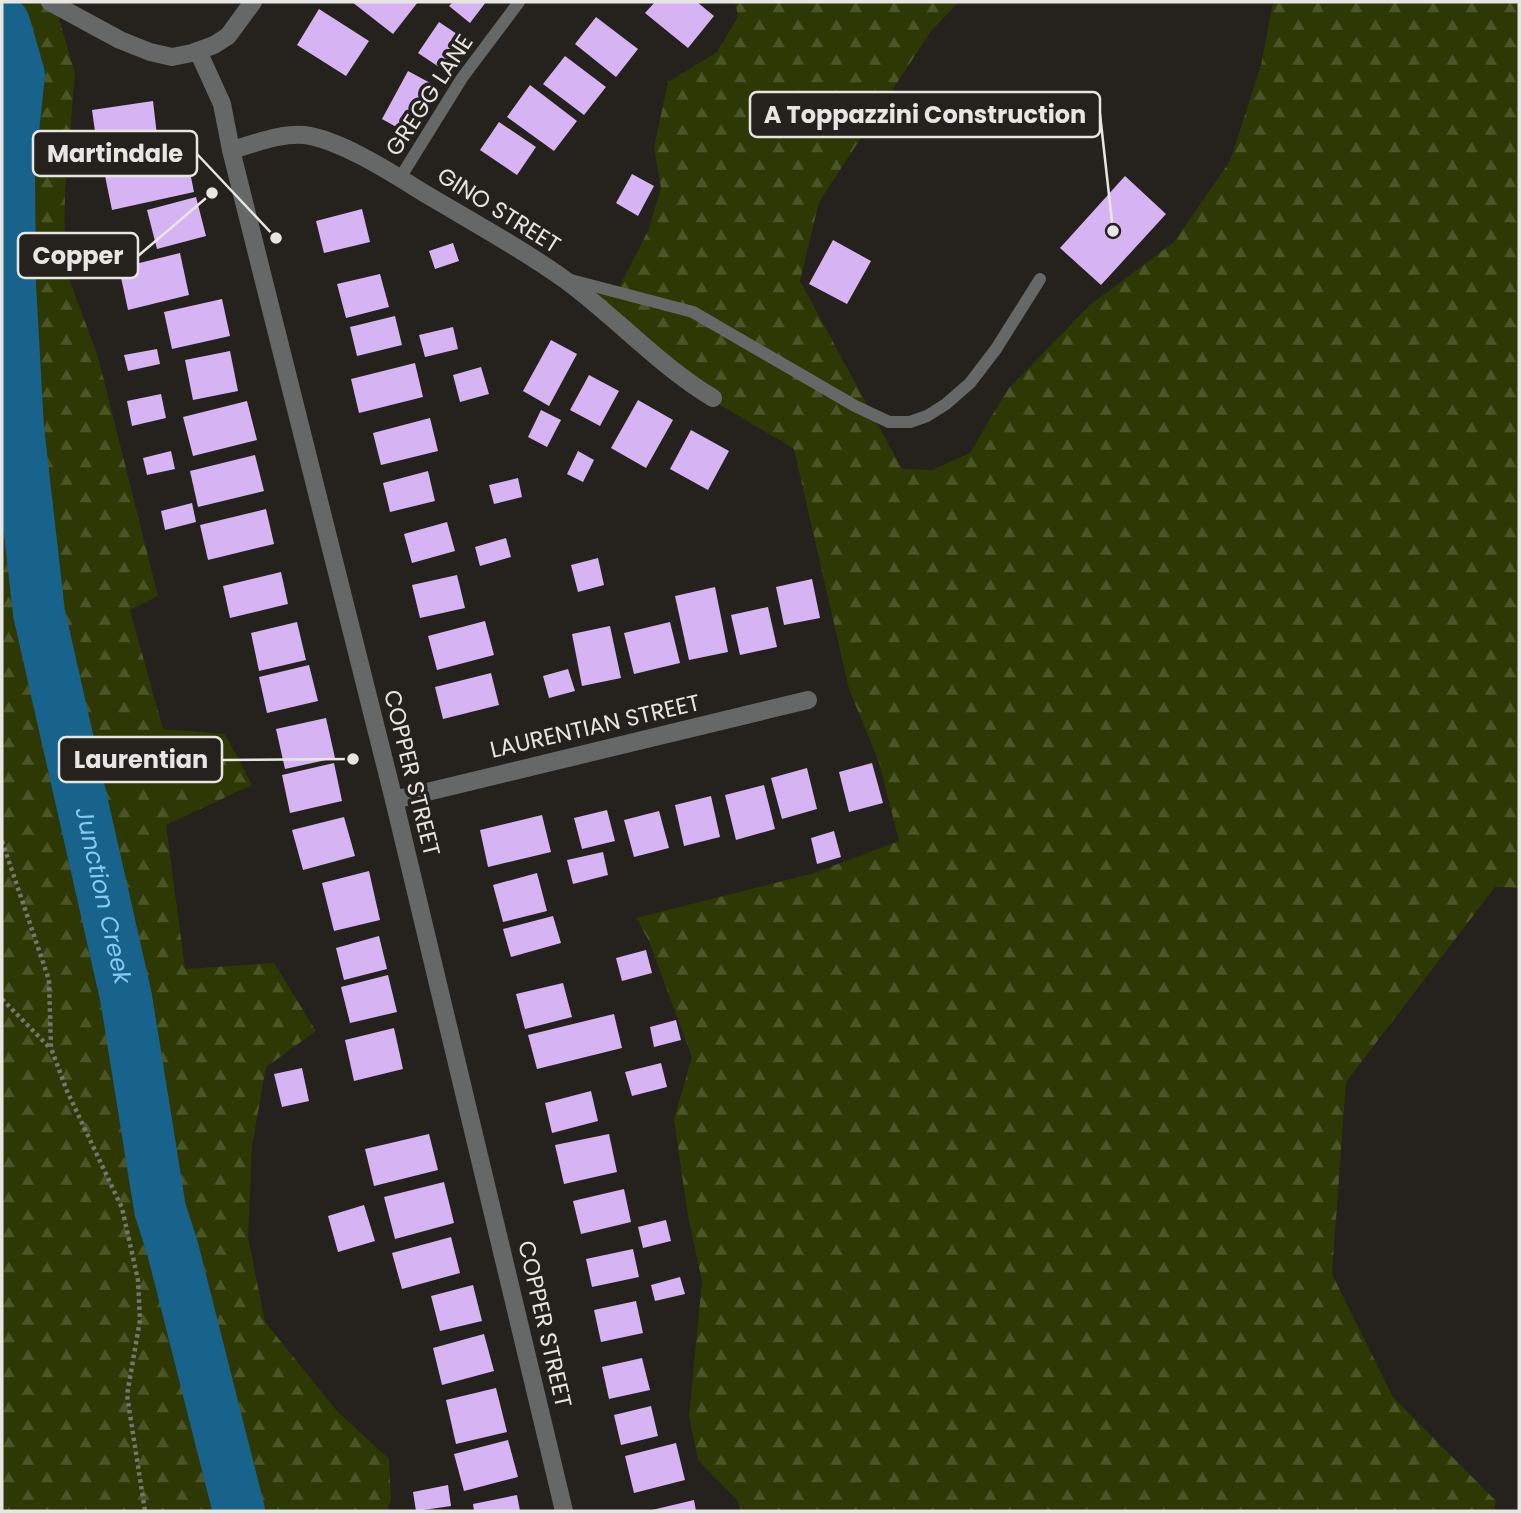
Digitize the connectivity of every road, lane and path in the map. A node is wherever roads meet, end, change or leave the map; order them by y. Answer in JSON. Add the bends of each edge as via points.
{"nodes":[{"id":1,"x":50,"y":2,"type":"edge"},
{"id":2,"x":253,"y":2,"type":"edge"},
{"id":3,"x":519,"y":2,"type":"edge"},
{"id":4,"x":198,"y":51,"type":"junction"},
{"id":5,"x":232,"y":150,"type":"junction"},
{"id":6,"x":400,"y":178,"type":"junction"},
{"id":7,"x":562,"y":278,"type":"junction"},
{"id":8,"x":1040,"y":279,"type":"dead end"},
{"id":9,"x":713,"y":398,"type":"dead end"},
{"id":10,"x":808,"y":701,"type":"dead end"},
{"id":11,"x":394,"y":800,"type":"junction"},
{"id":12,"x":2,"y":841,"type":"edge"},
{"id":13,"x":2,"y":999,"type":"edge"},
{"id":14,"x":51,"y":1048,"type":"junction"},
{"id":15,"x":145,"y":1511,"type":"edge"},
{"id":16,"x":564,"y":1511,"type":"edge"}],
"edges":[{"from":1,"to":4,"type":"street","via":[[150,52],[172,57]]},
{"from":2,"to":4,"type":"street","via":[[228,36]]},
{"from":3,"to":6,"type":"lane","name":"GREGG LANE","via":[[461,78]]},
{"from":4,"to":5,"type":"street","name":"COPPER STREET","via":[[222,104]]},
{"from":5,"to":6,"type":"street","name":"GINO STREET","via":[[302,135],[323,139]]},
{"from":5,"to":11,"type":"street","name":"COPPER STREET"},
{"from":6,"to":7,"type":"street","name":"GINO STREET"},
{"from":7,"to":8,"type":"lane","via":[[693,312],[888,422],[928,416],[970,383]]},
{"from":7,"to":9,"type":"street","name":"GINO STREET"},
{"from":10,"to":11,"type":"street","name":"LAURENTIAN STREET"},
{"from":11,"to":16,"type":"street","name":"COPPER STREET"},
{"from":12,"to":14,"type":"path","via":[[49,980]]},
{"from":13,"to":14,"type":"path"},
{"from":14,"to":15,"type":"path","via":[[122,1208],[138,1280],[140,1320],[127,1395]]}]}
